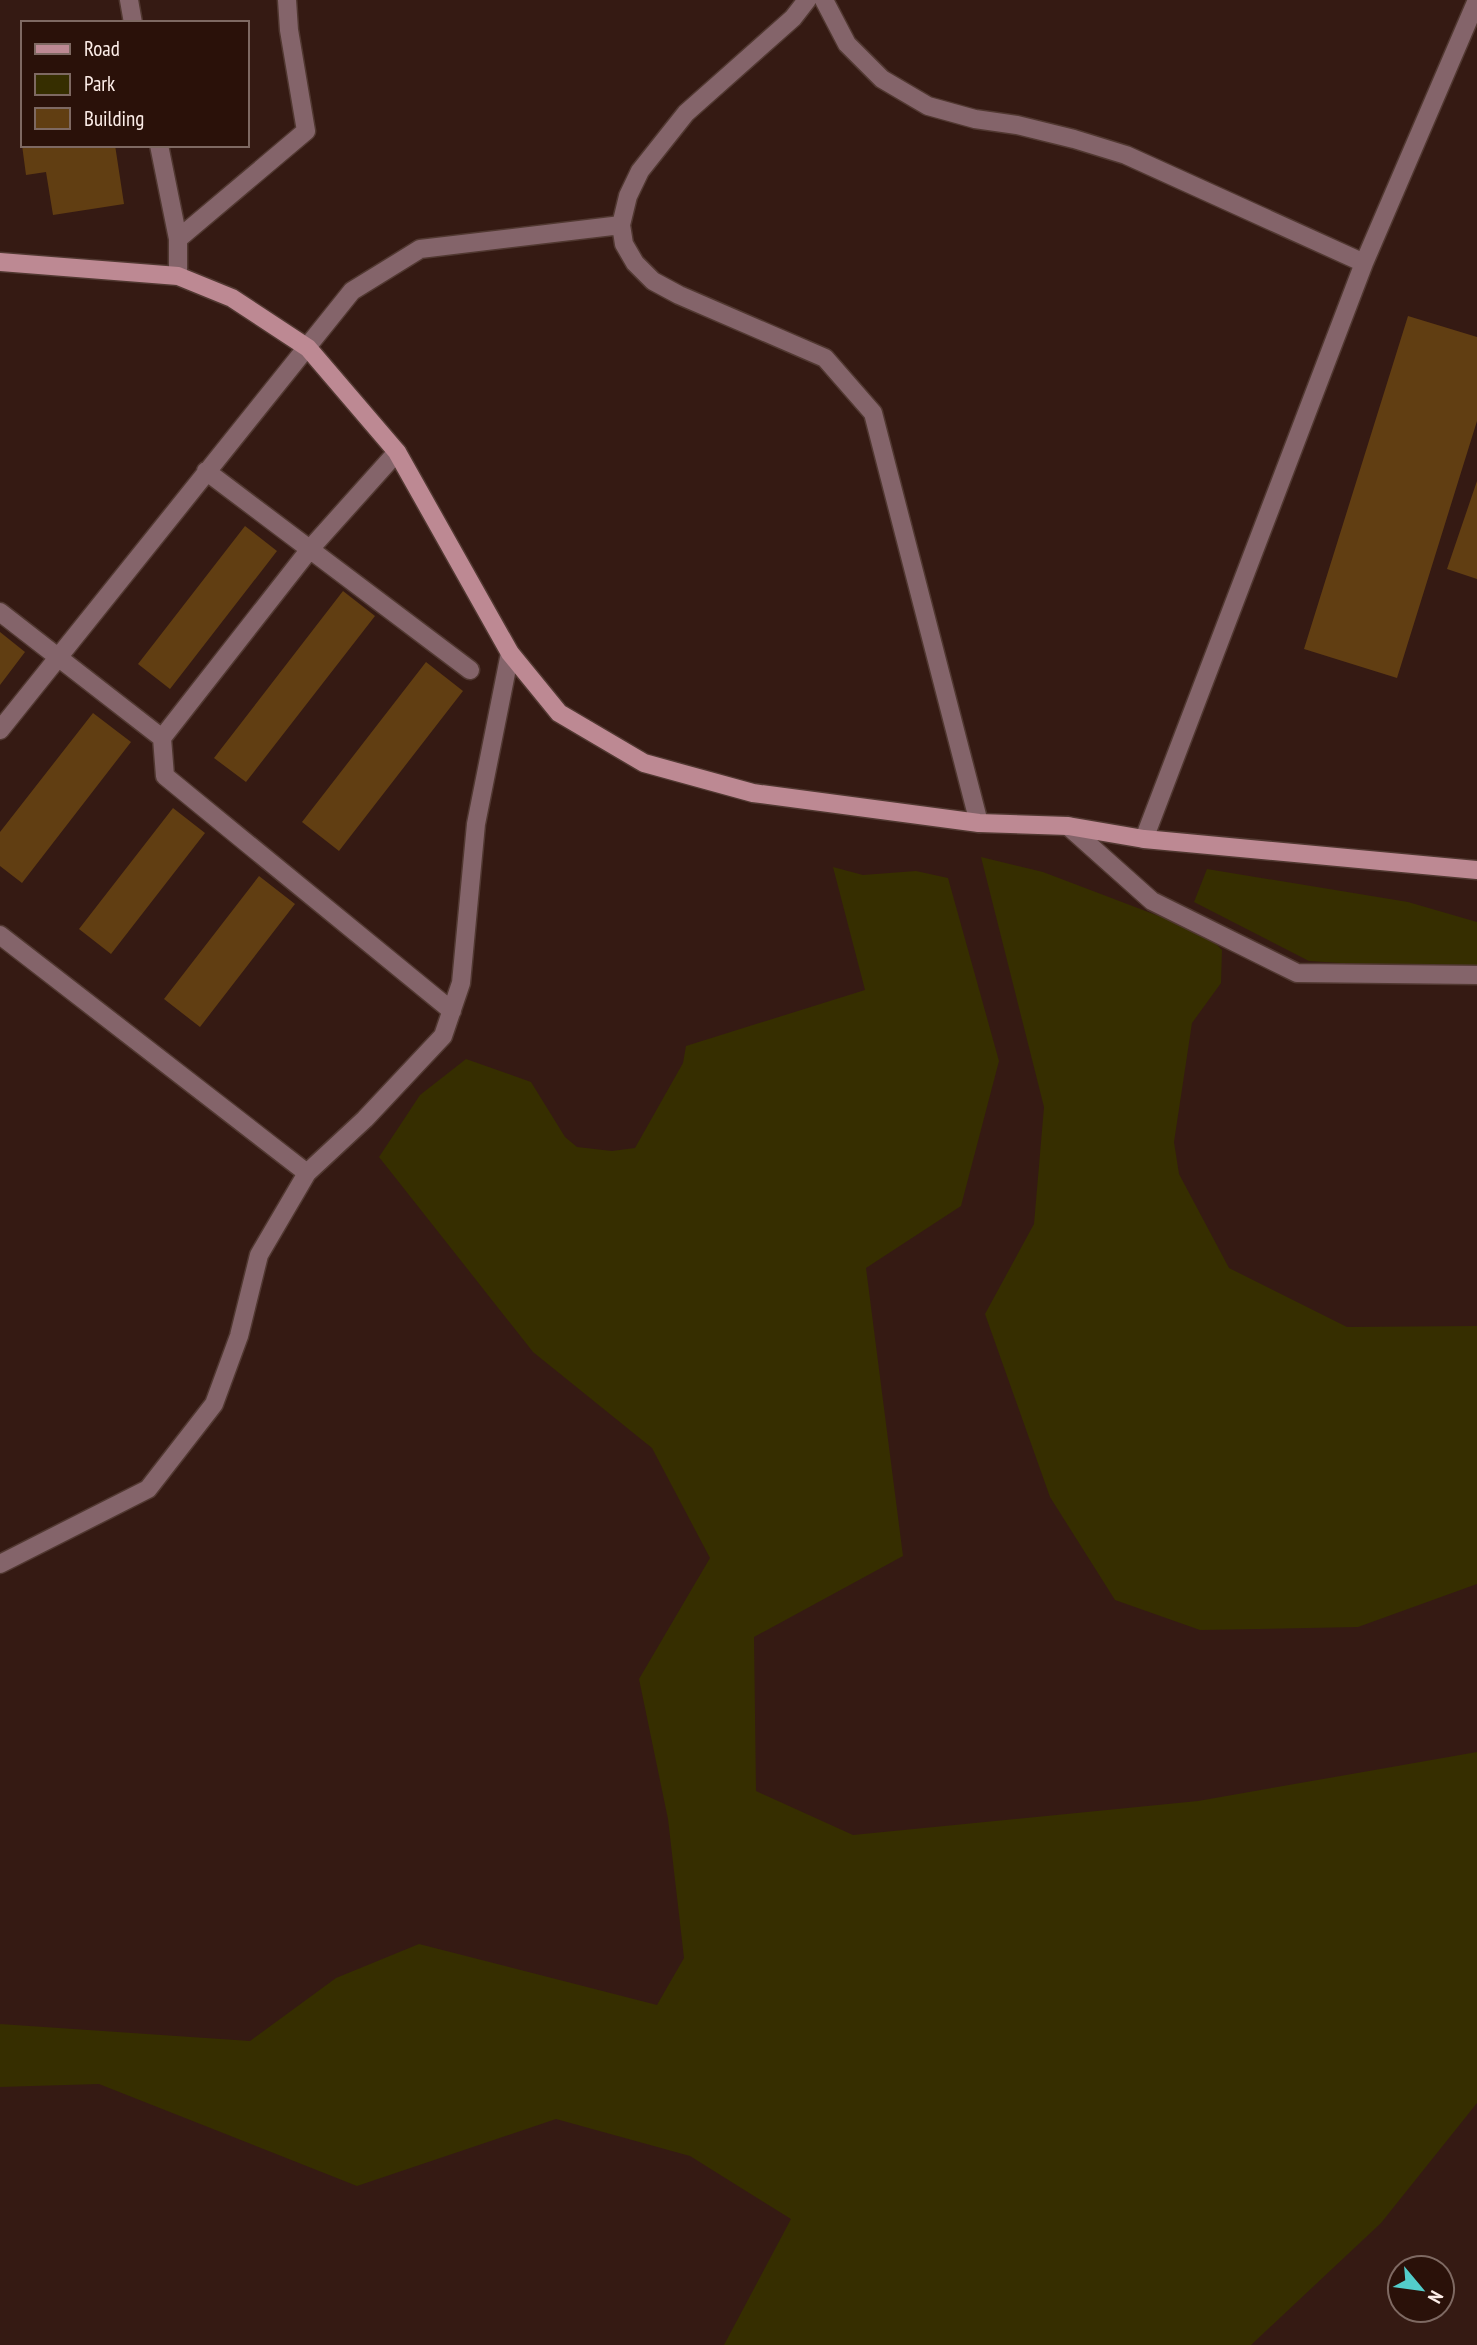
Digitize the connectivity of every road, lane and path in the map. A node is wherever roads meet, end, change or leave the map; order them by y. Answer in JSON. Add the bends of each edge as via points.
{"nodes":[{"id":1,"x":129,"y":0,"type":"edge"},
{"id":2,"x":287,"y":0,"type":"edge"},
{"id":3,"x":807,"y":0,"type":"edge"},
{"id":4,"x":824,"y":0,"type":"edge"},
{"id":5,"x":1477,"y":0,"type":"edge"},
{"id":6,"x":133,"y":21,"type":"edge"},
{"id":7,"x":159,"y":147,"type":"edge"},
{"id":8,"x":621,"y":225,"type":"junction"},
{"id":9,"x":178,"y":239,"type":"junction"},
{"id":10,"x":0,"y":262,"type":"edge"},
{"id":11,"x":1364,"y":263,"type":"junction"},
{"id":12,"x":178,"y":276,"type":"junction"},
{"id":13,"x":308,"y":348,"type":"junction"},
{"id":14,"x":397,"y":452,"type":"junction"},
{"id":15,"x":206,"y":471,"type":"junction"},
{"id":16,"x":310,"y":550,"type":"junction"},
{"id":17,"x":0,"y":612,"type":"edge"},
{"id":18,"x":510,"y":653,"type":"junction"},
{"id":19,"x":56,"y":657,"type":"junction"},
{"id":20,"x":470,"y":670,"type":"dead end"},
{"id":21,"x":0,"y":730,"type":"edge"},
{"id":22,"x":162,"y":738,"type":"junction"},
{"id":23,"x":979,"y":823,"type":"junction"},
{"id":24,"x":1068,"y":825,"type":"junction"},
{"id":25,"x":1144,"y":839,"type":"junction"},
{"id":26,"x":1477,"y":870,"type":"edge"},
{"id":27,"x":0,"y":934,"type":"edge"},
{"id":28,"x":1477,"y":975,"type":"edge"},
{"id":29,"x":452,"y":1011,"type":"junction"},
{"id":30,"x":307,"y":1173,"type":"junction"},
{"id":31,"x":0,"y":1564,"type":"edge"}],
"edges":[{"from":1,"to":6,"type":"street"},
{"from":2,"to":9,"type":"street","via":[[306,131]]},
{"from":3,"to":8,"type":"street","via":[[793,18],[686,113],[640,172]]},
{"from":4,"to":11,"type":"street","via":[[847,44],[881,79],[928,106],[1126,155]]},
{"from":5,"to":11,"type":"street"},
{"from":7,"to":9,"type":"street"},
{"from":8,"to":13,"type":"street","via":[[421,249],[352,291]]},
{"from":8,"to":23,"type":"street","via":[[624,244],[653,281],[825,358],[873,413]]},
{"from":9,"to":12,"type":"street"},
{"from":10,"to":12,"type":"street"},
{"from":11,"to":25,"type":"street"},
{"from":12,"to":13,"type":"street","via":[[232,298]]},
{"from":13,"to":14,"type":"street"},
{"from":13,"to":15,"type":"street"},
{"from":14,"to":16,"type":"street"},
{"from":14,"to":18,"type":"street"},
{"from":15,"to":16,"type":"street"},
{"from":15,"to":19,"type":"street"},
{"from":16,"to":20,"type":"street"},
{"from":16,"to":22,"type":"street"},
{"from":17,"to":19,"type":"street"},
{"from":18,"to":23,"type":"street","via":[[559,713],[644,763],[753,793]]},
{"from":18,"to":29,"type":"street","via":[[476,824],[461,983]]},
{"from":19,"to":21,"type":"street"},
{"from":19,"to":22,"type":"street"},
{"from":22,"to":29,"type":"street","via":[[165,776]]},
{"from":23,"to":24,"type":"street"},
{"from":24,"to":25,"type":"street"},
{"from":24,"to":28,"type":"street","via":[[1152,901],[1297,973]]},
{"from":25,"to":26,"type":"street"},
{"from":27,"to":30,"type":"street"},
{"from":29,"to":30,"type":"street","via":[[443,1036]]},
{"from":30,"to":31,"type":"street","via":[[259,1255],[239,1336],[214,1404],[148,1489]]}]}
